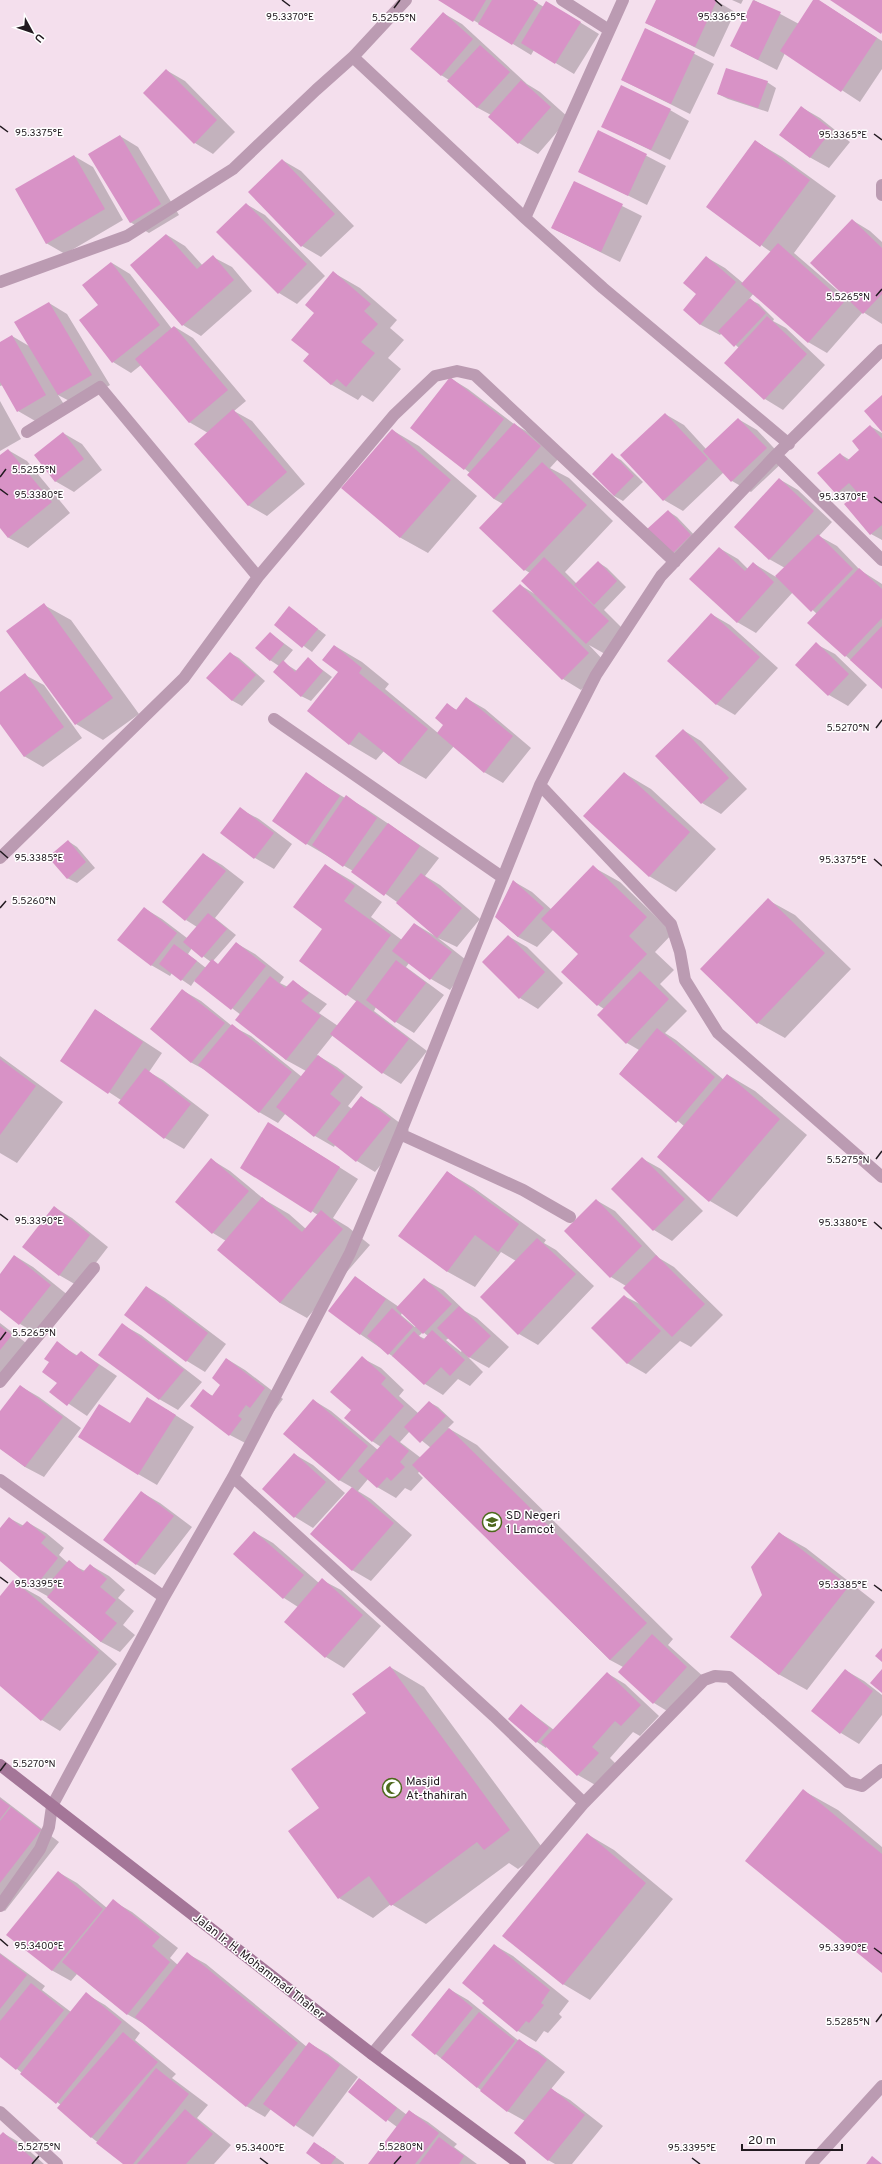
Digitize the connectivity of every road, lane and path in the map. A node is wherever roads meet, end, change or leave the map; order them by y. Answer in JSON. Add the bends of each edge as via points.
{"nodes":[{"id":1,"x":406,"y":0,"type":"edge"},
{"id":2,"x":562,"y":0,"type":"edge"},
{"id":3,"x":623,"y":0,"type":"edge"},
{"id":4,"x":609,"y":30,"type":"junction"},
{"id":5,"x":353,"y":57,"type":"junction"},
{"id":6,"x":882,"y":185,"type":"edge"},
{"id":7,"x":882,"y":195,"type":"edge"},
{"id":8,"x":525,"y":218,"type":"junction"},
{"id":9,"x":0,"y":282,"type":"edge"},
{"id":10,"x":882,"y":350,"type":"edge"},
{"id":11,"x":27,"y":432,"type":"dead end"},
{"id":12,"x":789,"y":444,"type":"junction"},
{"id":13,"x":776,"y":455,"type":"junction"},
{"id":14,"x":882,"y":560,"type":"edge"},
{"id":15,"x":675,"y":562,"type":"junction"},
{"id":16,"x":258,"y":577,"type":"junction"},
{"id":17,"x":274,"y":719,"type":"dead end"},
{"id":18,"x":540,"y":785,"type":"junction"},
{"id":19,"x":0,"y":858,"type":"edge"},
{"id":20,"x":502,"y":877,"type":"junction"},
{"id":21,"x":400,"y":1134,"type":"junction"},
{"id":22,"x":882,"y":1177,"type":"edge"},
{"id":23,"x":570,"y":1217,"type":"dead end"},
{"id":24,"x":94,"y":1268,"type":"dead end"},
{"id":25,"x":0,"y":1382,"type":"edge"},
{"id":26,"x":234,"y":1477,"type":"junction"},
{"id":27,"x":0,"y":1480,"type":"edge"},
{"id":28,"x":164,"y":1597,"type":"junction"},
{"id":29,"x":0,"y":1765,"type":"edge"},
{"id":30,"x":882,"y":1770,"type":"edge"},
{"id":31,"x":584,"y":1803,"type":"junction"},
{"id":32,"x":52,"y":1806,"type":"junction"},
{"id":33,"x":0,"y":1906,"type":"edge"},
{"id":34,"x":372,"y":2054,"type":"junction"},
{"id":35,"x":882,"y":2086,"type":"edge"},
{"id":36,"x":0,"y":2112,"type":"edge"},
{"id":37,"x":516,"y":2163,"type":"edge"},
{"id":38,"x":57,"y":2164,"type":"edge"},
{"id":39,"x":810,"y":2164,"type":"edge"}],
"edges":[{"from":1,"to":5,"type":"street"},
{"from":2,"to":4,"type":"street"},
{"from":3,"to":4,"type":"street"},
{"from":4,"to":8,"type":"street"},
{"from":5,"to":8,"type":"street"},
{"from":5,"to":9,"type":"street","via":[[226,173],[126,236]]},
{"from":6,"to":7,"type":"street"},
{"from":8,"to":12,"type":"street","via":[[603,288]]},
{"from":10,"to":12,"type":"street"},
{"from":11,"to":16,"type":"street","via":[[100,387]]},
{"from":12,"to":13,"type":"street"},
{"from":13,"to":14,"type":"street"},
{"from":13,"to":15,"type":"street"},
{"from":15,"to":16,"type":"street","via":[[475,374],[457,371],[435,376],[394,415]]},
{"from":15,"to":18,"type":"street","via":[[662,576],[596,675]]},
{"from":16,"to":19,"type":"street","via":[[184,678]]},
{"from":17,"to":20,"type":"street"},
{"from":18,"to":20,"type":"street"},
{"from":18,"to":22,"type":"street","via":[[672,924],[685,980],[718,1033]]},
{"from":20,"to":21,"type":"street"},
{"from":21,"to":23,"type":"street","via":[[524,1190]]},
{"from":21,"to":26,"type":"street","via":[[350,1253]]},
{"from":24,"to":25,"type":"street"},
{"from":26,"to":28,"type":"street"},
{"from":26,"to":31,"type":"street","via":[[488,1710]]},
{"from":27,"to":28,"type":"street"},
{"from":28,"to":32,"type":"street"},
{"from":29,"to":32,"type":"main road","name":"Jalan Ir. H. Mohammad Thaher"},
{"from":30,"to":31,"type":"street","via":[[862,1786],[848,1782],[729,1677],[715,1676],[704,1680]]},
{"from":31,"to":34,"type":"street"},
{"from":32,"to":33,"type":"street","via":[[49,1828],[40,1849]]},
{"from":32,"to":34,"type":"main road","name":"Jalan Ir. H. Mohammad Thaher"},
{"from":34,"to":37,"type":"main road","name":"Jalan Ir. H. Mohammad Thaher"},
{"from":35,"to":39,"type":"street"},
{"from":36,"to":38,"type":"street"}]}
